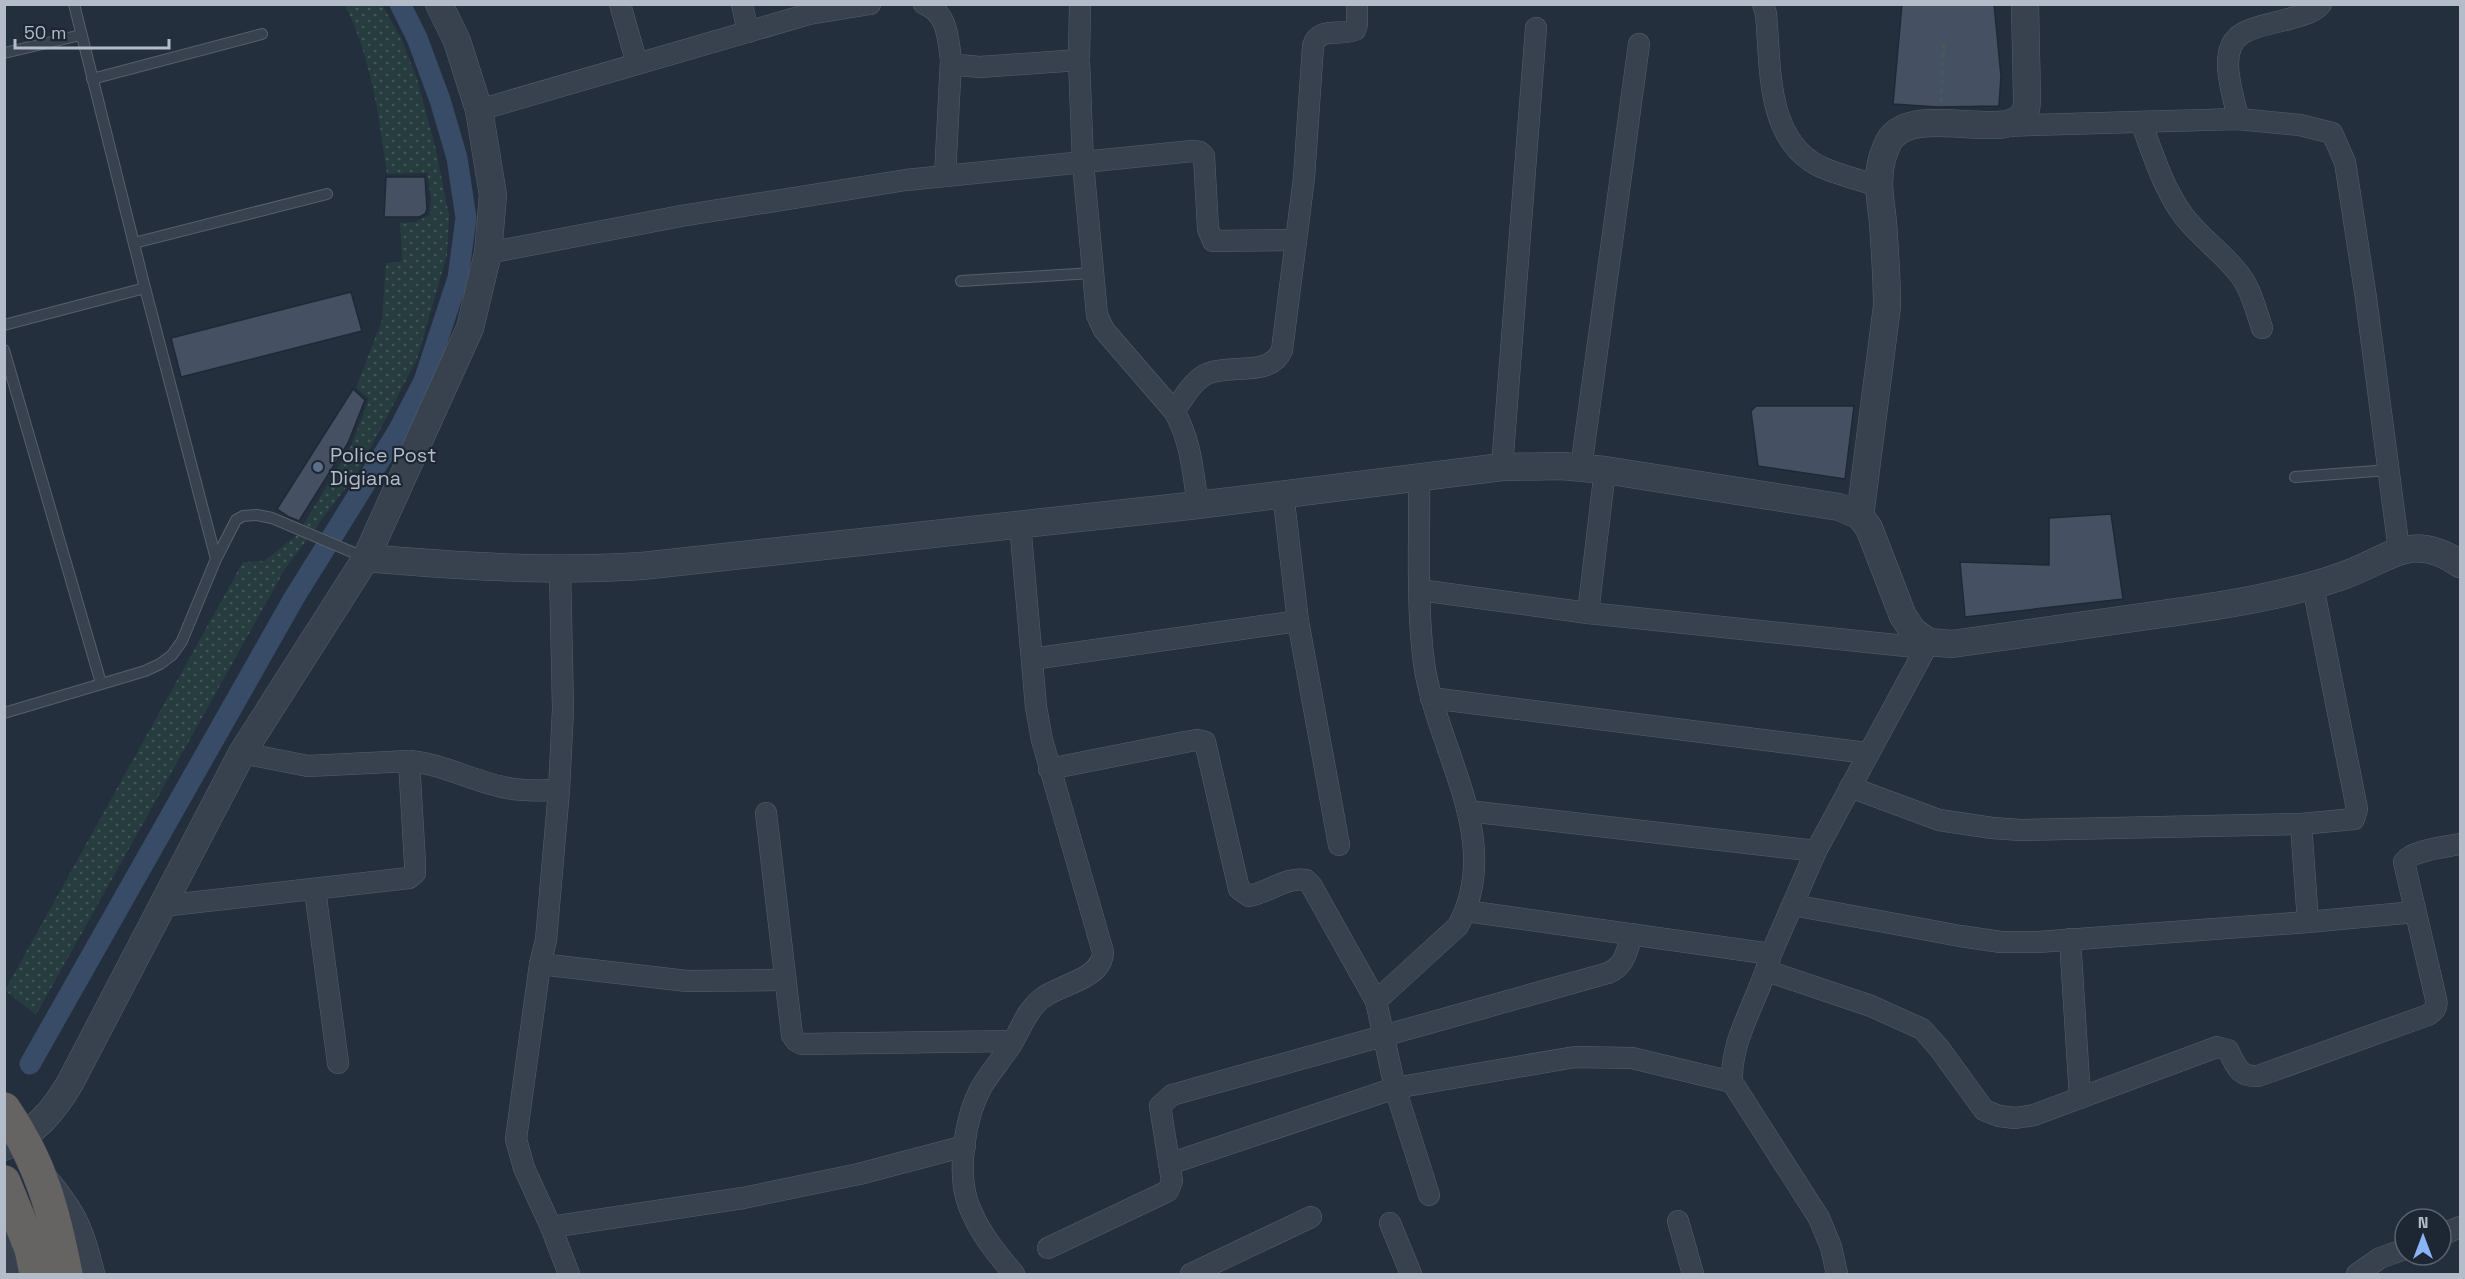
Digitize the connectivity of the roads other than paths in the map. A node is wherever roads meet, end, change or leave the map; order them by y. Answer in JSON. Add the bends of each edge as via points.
{"nodes":[{"id":1,"x":74,"y":4,"type":"edge"},
{"id":2,"x":439,"y":4,"type":"edge"},
{"id":3,"x":620,"y":4,"type":"edge"},
{"id":4,"x":742,"y":4,"type":"edge"},
{"id":5,"x":870,"y":4,"type":"edge"},
{"id":6,"x":924,"y":4,"type":"edge"},
{"id":7,"x":948,"y":4,"type":"edge"},
{"id":8,"x":1080,"y":4,"type":"edge"},
{"id":9,"x":1357,"y":4,"type":"edge"},
{"id":10,"x":1763,"y":4,"type":"edge"},
{"id":11,"x":2025,"y":4,"type":"edge"},
{"id":12,"x":2321,"y":4,"type":"edge"},
{"id":13,"x":946,"y":27,"type":"junction"},
{"id":14,"x":1536,"y":28,"type":"dead end"},
{"id":15,"x":748,"y":32,"type":"junction"},
{"id":16,"x":262,"y":34,"type":"dead end"},
{"id":17,"x":81,"y":35,"type":"junction"},
{"id":18,"x":1639,"y":44,"type":"dead end"},
{"id":19,"x":4,"y":53,"type":"edge"},
{"id":20,"x":951,"y":60,"type":"junction"},
{"id":21,"x":1079,"y":60,"type":"junction"},
{"id":22,"x":637,"y":64,"type":"junction"},
{"id":23,"x":92,"y":79,"type":"junction"},
{"id":24,"x":479,"y":110,"type":"junction"},
{"id":25,"x":2238,"y":119,"type":"junction"},
{"id":26,"x":2141,"y":122,"type":"junction"},
{"id":27,"x":1997,"y":126,"type":"junction"},
{"id":28,"x":1083,"y":163,"type":"junction"},
{"id":29,"x":945,"y":176,"type":"junction"},
{"id":30,"x":1878,"y":186,"type":"junction"},
{"id":31,"x":327,"y":194,"type":"dead end"},
{"id":32,"x":1296,"y":240,"type":"junction"},
{"id":33,"x":134,"y":243,"type":"junction"},
{"id":34,"x":488,"y":253,"type":"junction"},
{"id":35,"x":1092,"y":273,"type":"junction"},
{"id":36,"x":961,"y":281,"type":"dead end"},
{"id":37,"x":145,"y":288,"type":"junction"},
{"id":38,"x":4,"y":325,"type":"edge"},
{"id":39,"x":2262,"y":328,"type":"dead end"},
{"id":40,"x":4,"y":350,"type":"edge"},
{"id":41,"x":1174,"y":411,"type":"junction"},
{"id":42,"x":1502,"y":467,"type":"junction"},
{"id":43,"x":1593,"y":469,"type":"junction"},
{"id":44,"x":2389,"y":470,"type":"junction"},
{"id":45,"x":1419,"y":477,"type":"junction"},
{"id":46,"x":2295,"y":477,"type":"dead end"},
{"id":47,"x":1283,"y":493,"type":"junction"},
{"id":48,"x":1198,"y":505,"type":"junction"},
{"id":49,"x":1860,"y":516,"type":"junction"},
{"id":50,"x":1020,"y":524,"type":"junction"},
{"id":51,"x":2399,"y":550,"type":"junction"},
{"id":52,"x":366,"y":558,"type":"junction"},
{"id":53,"x":216,"y":559,"type":"junction"},
{"id":54,"x":2460,"y":564,"type":"edge"},
{"id":55,"x":560,"y":570,"type":"junction"},
{"id":56,"x":2313,"y":586,"type":"junction"},
{"id":57,"x":1420,"y":590,"type":"junction"},
{"id":58,"x":1588,"y":613,"type":"junction"},
{"id":59,"x":1298,"y":621,"type":"junction"},
{"id":60,"x":1927,"y":645,"type":"junction"},
{"id":61,"x":1032,"y":659,"type":"junction"},
{"id":62,"x":100,"y":683,"type":"junction"},
{"id":63,"x":1431,"y":698,"type":"junction"},
{"id":64,"x":4,"y":713,"type":"edge"},
{"id":65,"x":242,"y":753,"type":"junction"},
{"id":66,"x":1867,"y":753,"type":"junction"},
{"id":67,"x":409,"y":760,"type":"junction"},
{"id":68,"x":1049,"y":769,"type":"junction"},
{"id":69,"x":1850,"y":787,"type":"junction"},
{"id":70,"x":560,"y":790,"type":"junction"},
{"id":71,"x":1468,"y":811,"type":"junction"},
{"id":72,"x":765,"y":813,"type":"dead end"},
{"id":73,"x":2301,"y":824,"type":"junction"},
{"id":74,"x":2460,"y":844,"type":"edge"},
{"id":75,"x":1339,"y":845,"type":"dead end"},
{"id":76,"x":1816,"y":851,"type":"junction"},
{"id":77,"x":315,"y":890,"type":"junction"},
{"id":78,"x":1793,"y":905,"type":"junction"},
{"id":79,"x":162,"y":906,"type":"junction"},
{"id":80,"x":1466,"y":911,"type":"junction"},
{"id":81,"x":2415,"y":912,"type":"junction"},
{"id":82,"x":2308,"y":922,"type":"junction"},
{"id":83,"x":1632,"y":934,"type":"junction"},
{"id":84,"x":2070,"y":939,"type":"junction"},
{"id":85,"x":1769,"y":962,"type":"junction"},
{"id":86,"x":540,"y":963,"type":"junction"},
{"id":87,"x":785,"y":980,"type":"junction"},
{"id":88,"x":1376,"y":1001,"type":"junction"},
{"id":89,"x":1383,"y":1035,"type":"junction"},
{"id":90,"x":1013,"y":1041,"type":"junction"},
{"id":91,"x":338,"y":1063,"type":"dead end"},
{"id":92,"x":1732,"y":1082,"type":"junction"},
{"id":93,"x":1395,"y":1088,"type":"junction"},
{"id":94,"x":2080,"y":1098,"type":"junction"},
{"id":95,"x":4,"y":1109,"type":"edge"},
{"id":96,"x":14,"y":1142,"type":"edge"},
{"id":97,"x":965,"y":1146,"type":"junction"},
{"id":98,"x":1169,"y":1164,"type":"junction"},
{"id":99,"x":42,"y":1177,"type":"junction"},
{"id":100,"x":4,"y":1182,"type":"edge"},
{"id":101,"x":1429,"y":1195,"type":"dead end"},
{"id":102,"x":1311,"y":1217,"type":"dead end"},
{"id":103,"x":1678,"y":1221,"type":"dead end"},
{"id":104,"x":1390,"y":1222,"type":"dead end"},
{"id":105,"x":21,"y":1223,"type":"junction"},
{"id":106,"x":550,"y":1227,"type":"junction"},
{"id":107,"x":1048,"y":1248,"type":"dead end"},
{"id":108,"x":2393,"y":1253,"type":"edge"},
{"id":109,"x":11,"y":1275,"type":"edge"},
{"id":110,"x":36,"y":1275,"type":"edge"},
{"id":111,"x":66,"y":1275,"type":"edge"},
{"id":112,"x":91,"y":1275,"type":"edge"},
{"id":113,"x":569,"y":1275,"type":"edge"},
{"id":114,"x":1014,"y":1275,"type":"edge"},
{"id":115,"x":1191,"y":1275,"type":"edge"},
{"id":116,"x":1411,"y":1275,"type":"edge"},
{"id":117,"x":1693,"y":1275,"type":"edge"},
{"id":118,"x":1837,"y":1275,"type":"edge"},
{"id":119,"x":2357,"y":1275,"type":"edge"}],
"edges":[{"from":1,"to":17,"type":"lane"},
{"from":2,"to":24,"type":"street","via":[[457,40]]},
{"from":3,"to":22,"type":"street"},
{"from":4,"to":15,"type":"street"},
{"from":5,"to":15,"type":"street","via":[[809,14]]},
{"from":6,"to":13,"type":"street","via":[[940,13]]},
{"from":7,"to":13,"type":"street"},
{"from":8,"to":21,"type":"street"},
{"from":9,"to":32,"type":"street","via":[[1355,30],[1315,39]]},
{"from":10,"to":30,"type":"street","via":[[1775,108],[1789,142],[1821,167]]},
{"from":11,"to":27,"type":"street","via":[[2025,112],[2015,122]]},
{"from":12,"to":25,"type":"street","via":[[2309,13],[2243,33],[2233,42],[2228,63]]},
{"from":13,"to":20,"type":"street"},
{"from":14,"to":42,"type":"street"},
{"from":15,"to":22,"type":"street"},
{"from":16,"to":23,"type":"lane"},
{"from":17,"to":19,"type":"lane"},
{"from":17,"to":23,"type":"lane"},
{"from":18,"to":43,"type":"street"},
{"from":20,"to":21,"type":"street","via":[[958,65],[980,67]]},
{"from":20,"to":29,"type":"street"},
{"from":21,"to":28,"type":"street"},
{"from":22,"to":24,"type":"street"},
{"from":23,"to":33,"type":"lane"},
{"from":24,"to":34,"type":"street","via":[[493,195]]},
{"from":25,"to":26,"type":"street"},
{"from":25,"to":44,"type":"street","via":[[2318,128],[2332,133],[2340,148],[2366,298]]},
{"from":26,"to":27,"type":"street"},
{"from":26,"to":39,"type":"street","via":[[2174,201],[2194,228],[2236,270]]},
{"from":27,"to":30,"type":"street","via":[[1941,122],[1899,131],[1890,139]]},
{"from":28,"to":29,"type":"street"},
{"from":28,"to":32,"type":"street","via":[[1200,152],[1206,165],[1208,229],[1213,241]]},
{"from":28,"to":35,"type":"street"},
{"from":29,"to":34,"type":"street","via":[[681,216]]},
{"from":30,"to":49,"type":"street","via":[[1887,306]]},
{"from":31,"to":33,"type":"lane"},
{"from":32,"to":41,"type":"street","via":[[1278,359],[1271,364],[1209,373],[1194,384]]},
{"from":33,"to":37,"type":"lane"},
{"from":34,"to":52,"type":"street","via":[[470,328]]},
{"from":35,"to":36,"type":"lane"},
{"from":35,"to":41,"type":"street","via":[[1097,315],[1104,330]]},
{"from":37,"to":38,"type":"lane"},
{"from":37,"to":53,"type":"lane"},
{"from":40,"to":62,"type":"lane"},
{"from":41,"to":48,"type":"street","via":[[1188,441]]},
{"from":42,"to":43,"type":"street"},
{"from":42,"to":45,"type":"street"},
{"from":43,"to":49,"type":"street","via":[[1839,507]]},
{"from":43,"to":58,"type":"street"},
{"from":44,"to":46,"type":"lane"},
{"from":44,"to":51,"type":"street"},
{"from":45,"to":47,"type":"street"},
{"from":45,"to":57,"type":"street"},
{"from":47,"to":48,"type":"street"},
{"from":47,"to":59,"type":"street"},
{"from":48,"to":50,"type":"street"},
{"from":49,"to":60,"type":"street","via":[[1876,544],[1903,616]]},
{"from":50,"to":55,"type":"street","via":[[642,566]]},
{"from":50,"to":61,"type":"street"},
{"from":51,"to":54,"type":"street","via":[[2427,548]]},
{"from":51,"to":56,"type":"street"},
{"from":52,"to":53,"type":"lane","via":[[257,515],[236,520]]},
{"from":52,"to":55,"type":"street","via":[[475,568]]},
{"from":52,"to":65,"type":"street"},
{"from":53,"to":62,"type":"lane","via":[[182,641],[172,655],[145,671]]},
{"from":55,"to":70,"type":"street"},
{"from":56,"to":60,"type":"street","via":[[2246,602]]},
{"from":56,"to":73,"type":"street","via":[[2357,813],[2348,821]]},
{"from":57,"to":58,"type":"street"},
{"from":57,"to":63,"type":"street","via":[[1424,661]]},
{"from":58,"to":60,"type":"street"},
{"from":59,"to":61,"type":"street"},
{"from":59,"to":75,"type":"street"},
{"from":60,"to":66,"type":"street"},
{"from":61,"to":68,"type":"street","via":[[1036,707]]},
{"from":62,"to":64,"type":"lane"},
{"from":63,"to":66,"type":"street"},
{"from":63,"to":71,"type":"street"},
{"from":65,"to":67,"type":"street","via":[[308,766]]},
{"from":65,"to":79,"type":"street"},
{"from":66,"to":69,"type":"street"},
{"from":67,"to":70,"type":"street","via":[[439,765],[509,789]]},
{"from":67,"to":77,"type":"street","via":[[415,873],[398,880]]},
{"from":68,"to":88,"type":"street","via":[[1185,742],[1205,742],[1239,889],[1249,896],[1306,880]]},
{"from":68,"to":90,"type":"street","via":[[1098,933],[1102,961],[1085,976],[1050,992],[1030,1008]]},
{"from":69,"to":73,"type":"street","via":[[1939,820],[1992,828]]},
{"from":69,"to":76,"type":"street"},
{"from":70,"to":86,"type":"street","via":[[550,906]]},
{"from":71,"to":76,"type":"street"},
{"from":71,"to":80,"type":"street","via":[[1474,868]]},
{"from":72,"to":87,"type":"street"},
{"from":73,"to":82,"type":"street"},
{"from":74,"to":81,"type":"street","via":[[2408,856],[2404,862]]},
{"from":76,"to":78,"type":"street"},
{"from":77,"to":79,"type":"street"},
{"from":77,"to":91,"type":"street"},
{"from":78,"to":84,"type":"street","via":[[2001,942]]},
{"from":78,"to":85,"type":"street"},
{"from":79,"to":96,"type":"street","via":[[57,1104]]},
{"from":80,"to":83,"type":"street"},
{"from":80,"to":88,"type":"street","via":[[1458,926]]},
{"from":81,"to":82,"type":"street"},
{"from":81,"to":94,"type":"street","via":[[2438,1005],[2428,1016],[2258,1076],[2238,1072],[2228,1050],[2217,1047]]},
{"from":82,"to":84,"type":"street"},
{"from":83,"to":85,"type":"street"},
{"from":83,"to":89,"type":"street","via":[[1623,963],[1608,973]]},
{"from":84,"to":94,"type":"street"},
{"from":85,"to":92,"type":"street","via":[[1734,1053]]},
{"from":85,"to":94,"type":"street","via":[[1922,1029],[1984,1110],[2014,1118]]},
{"from":86,"to":87,"type":"street","via":[[687,981]]},
{"from":86,"to":106,"type":"street","via":[[516,1139]]},
{"from":87,"to":90,"type":"street","via":[[792,1035],[802,1044]]},
{"from":88,"to":89,"type":"street"},
{"from":89,"to":93,"type":"street"},
{"from":89,"to":98,"type":"street","via":[[1172,1095],[1160,1106]]},
{"from":90,"to":97,"type":"street","via":[[982,1087]]},
{"from":92,"to":93,"type":"street","via":[[1632,1058],[1606,1056],[1564,1059]]},
{"from":92,"to":118,"type":"street","via":[[1819,1218]]},
{"from":93,"to":98,"type":"street"},
{"from":93,"to":101,"type":"street"},
{"from":95,"to":96,"type":"highway"},
{"from":96,"to":99,"type":"highway"},
{"from":97,"to":106,"type":"street","via":[[860,1174],[754,1196]]},
{"from":97,"to":114,"type":"street","via":[[962,1177],[968,1203],[993,1250]]},
{"from":98,"to":107,"type":"street","via":[[1171,1187],[1163,1195]]},
{"from":99,"to":111,"type":"highway","via":[[56,1220]]},
{"from":99,"to":112,"type":"street","via":[[67,1206],[80,1231]]},
{"from":100,"to":105,"type":"highway"},
{"from":102,"to":115,"type":"street"},
{"from":103,"to":117,"type":"street"},
{"from":104,"to":116,"type":"street"},
{"from":105,"to":109,"type":"street"},
{"from":105,"to":110,"type":"highway"},
{"from":106,"to":113,"type":"street"},
{"from":108,"to":119,"type":"street"}]}
